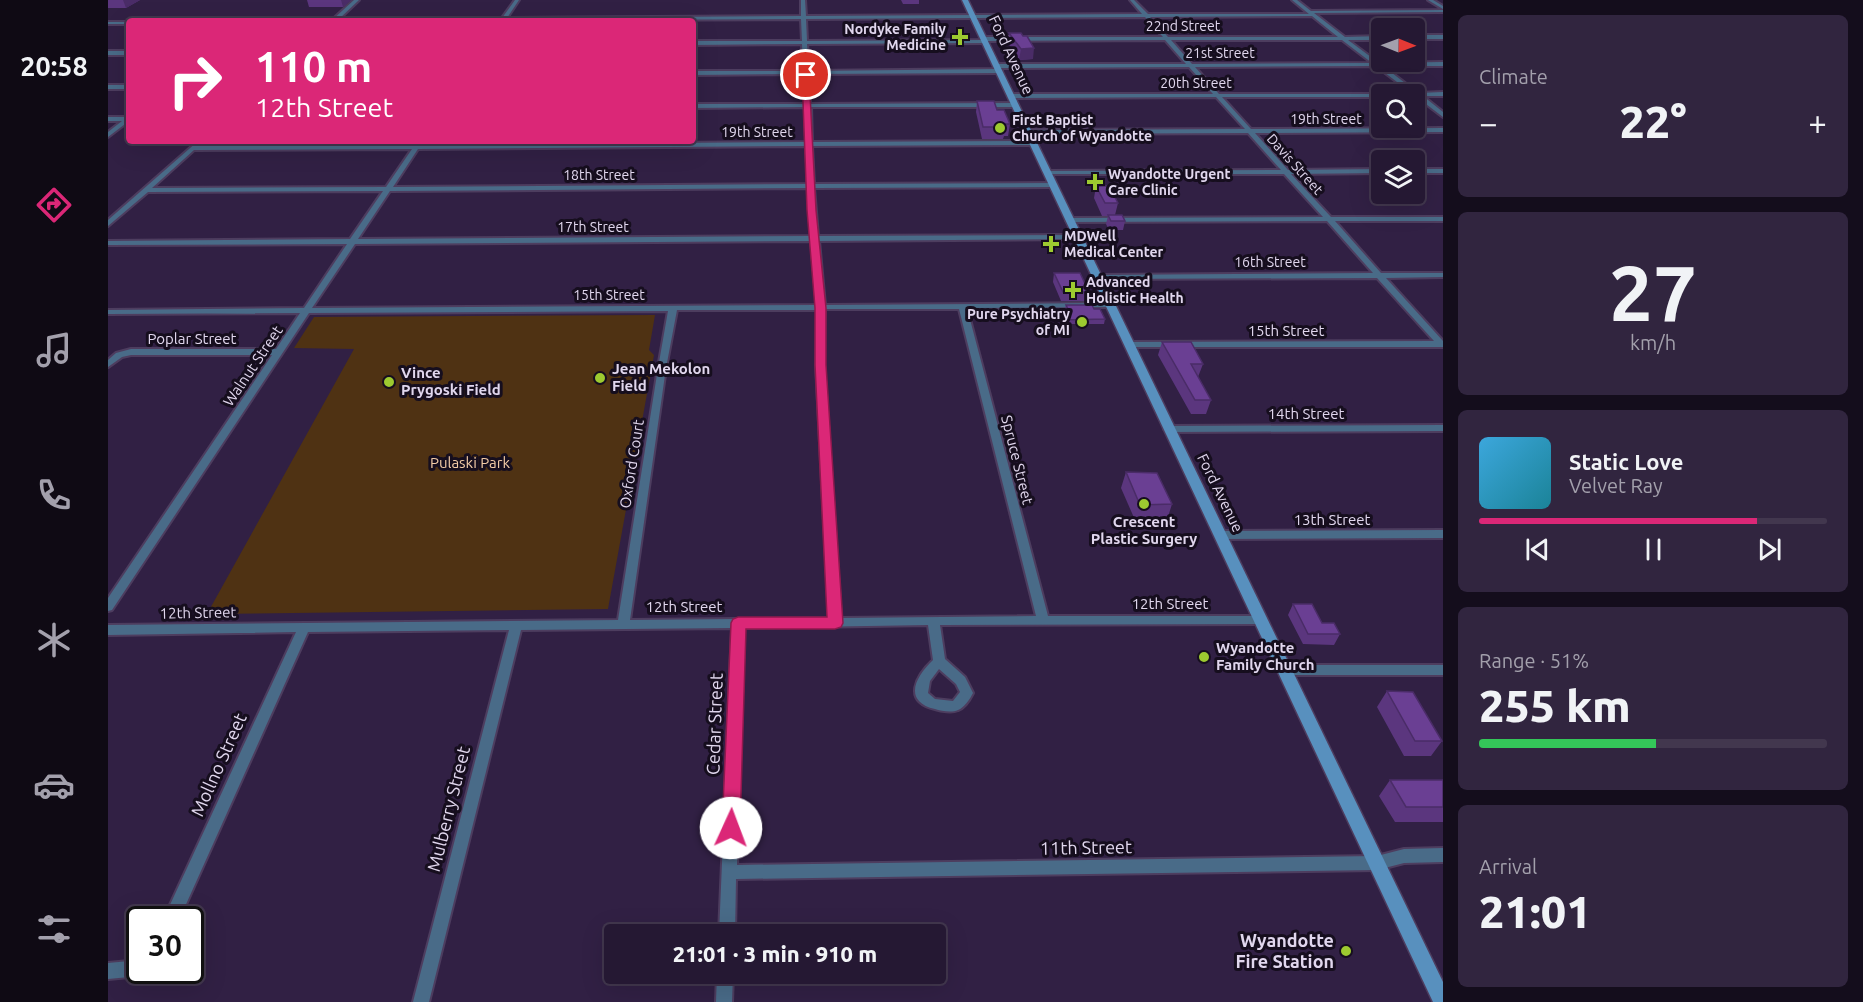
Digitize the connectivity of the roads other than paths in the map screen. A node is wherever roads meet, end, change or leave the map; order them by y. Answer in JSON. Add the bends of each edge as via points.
{"nodes":[{"id":1,"x":357,"y":0,"type":"edge"},
{"id":2,"x":517,"y":0,"type":"edge"},
{"id":3,"x":802,"y":0,"type":"edge"},
{"id":4,"x":966,"y":0,"type":"edge"},
{"id":5,"x":1132,"y":0,"type":"edge"},
{"id":6,"x":1294,"y":0,"type":"edge"},
{"id":7,"x":1430,"y":0,"type":"edge"},
{"id":8,"x":1443,"y":10,"type":"edge"},
{"id":9,"x":1311,"y":13,"type":"junction"},
{"id":10,"x":1145,"y":15,"type":"junction"},
{"id":11,"x":973,"y":16,"type":"junction"},
{"id":12,"x":803,"y":17,"type":"junction"},
{"id":13,"x":336,"y":18,"type":"edge"},
{"id":14,"x":504,"y":18,"type":"edge"},
{"id":15,"x":696,"y":18,"type":"edge"},
{"id":16,"x":108,"y":23,"type":"edge"},
{"id":17,"x":126,"y":23,"type":"edge"},
{"id":18,"x":1425,"y":37,"type":"edge"},
{"id":19,"x":1443,"y":37,"type":"edge"},
{"id":20,"x":1166,"y":38,"type":"junction"},
{"id":21,"x":1343,"y":38,"type":"junction"},
{"id":22,"x":1371,"y":38,"type":"edge"},
{"id":23,"x":985,"y":40,"type":"junction"},
{"id":24,"x":804,"y":42,"type":"junction"},
{"id":25,"x":696,"y":43,"type":"edge"},
{"id":26,"x":108,"y":53,"type":"edge"},
{"id":27,"x":126,"y":53,"type":"edge"},
{"id":28,"x":1371,"y":59,"type":"edge"},
{"id":29,"x":1371,"y":64,"type":"edge"},
{"id":30,"x":1425,"y":64,"type":"edge"},
{"id":31,"x":1443,"y":64,"type":"edge"},
{"id":32,"x":1190,"y":65,"type":"junction"},
{"id":33,"x":998,"y":69,"type":"junction"},
{"id":34,"x":805,"y":72,"type":"junction"},
{"id":35,"x":1388,"y":72,"type":"edge"},
{"id":36,"x":696,"y":73,"type":"edge"},
{"id":37,"x":1403,"y":84,"type":"edge"},
{"id":38,"x":108,"y":87,"type":"edge"},
{"id":39,"x":118,"y":87,"type":"junction"},
{"id":40,"x":126,"y":87,"type":"edge"},
{"id":41,"x":108,"y":94,"type":"edge"},
{"id":42,"x":1425,"y":94,"type":"edge"},
{"id":43,"x":1443,"y":94,"type":"edge"},
{"id":44,"x":1217,"y":95,"type":"junction"},
{"id":45,"x":1371,"y":95,"type":"edge"},
{"id":46,"x":1013,"y":101,"type":"junction"},
{"id":47,"x":1425,"y":102,"type":"edge"},
{"id":48,"x":696,"y":106,"type":"edge"},
{"id":49,"x":807,"y":106,"type":"junction"},
{"id":50,"x":1443,"y":115,"type":"edge"},
{"id":51,"x":108,"y":119,"type":"edge"},
{"id":52,"x":126,"y":119,"type":"edge"},
{"id":53,"x":126,"y":121,"type":"edge"},
{"id":54,"x":1443,"y":130,"type":"edge"},
{"id":55,"x":1249,"y":131,"type":"junction"},
{"id":56,"x":1028,"y":132,"type":"junction"},
{"id":57,"x":108,"y":135,"type":"edge"},
{"id":58,"x":1033,"y":143,"type":"junction"},
{"id":59,"x":196,"y":144,"type":"edge"},
{"id":60,"x":418,"y":144,"type":"edge"},
{"id":61,"x":809,"y":144,"type":"junction"},
{"id":62,"x":193,"y":147,"type":"junction"},
{"id":63,"x":1371,"y":171,"type":"edge"},
{"id":64,"x":1425,"y":171,"type":"edge"},
{"id":65,"x":1443,"y":171,"type":"edge"},
{"id":66,"x":1286,"y":172,"type":"junction"},
{"id":67,"x":1047,"y":173,"type":"junction"},
{"id":68,"x":1053,"y":185,"type":"junction"},
{"id":69,"x":811,"y":186,"type":"junction"},
{"id":70,"x":387,"y":188,"type":"junction"},
{"id":71,"x":146,"y":190,"type":"junction"},
{"id":72,"x":108,"y":214,"type":"edge"},
{"id":73,"x":119,"y":214,"type":"junction"},
{"id":74,"x":1329,"y":219,"type":"junction"},
{"id":75,"x":1443,"y":219,"type":"edge"},
{"id":76,"x":1070,"y":220,"type":"junction"},
{"id":77,"x":108,"y":224,"type":"edge"},
{"id":78,"x":1077,"y":237,"type":"junction"},
{"id":79,"x":814,"y":239,"type":"junction"},
{"id":80,"x":351,"y":242,"type":"junction"},
{"id":81,"x":108,"y":243,"type":"edge"},
{"id":82,"x":1379,"y":275,"type":"junction"},
{"id":83,"x":1443,"y":275,"type":"edge"},
{"id":84,"x":1096,"y":277,"type":"junction"},
{"id":85,"x":1110,"y":305,"type":"junction"},
{"id":86,"x":962,"y":306,"type":"junction"},
{"id":87,"x":674,"y":308,"type":"junction"},
{"id":88,"x":821,"y":308,"type":"junction"},
{"id":89,"x":306,"y":311,"type":"junction"},
{"id":90,"x":108,"y":312,"type":"edge"},
{"id":91,"x":1442,"y":344,"type":"edge"},
{"id":92,"x":1129,"y":345,"type":"junction"},
{"id":93,"x":280,"y":352,"type":"junction"},
{"id":94,"x":108,"y":364,"type":"edge"},
{"id":95,"x":1443,"y":428,"type":"edge"},
{"id":96,"x":1169,"y":429,"type":"junction"},
{"id":97,"x":1443,"y":534,"type":"edge"},
{"id":98,"x":1220,"y":535,"type":"junction"},
{"id":99,"x":108,"y":607,"type":"edge"},
{"id":100,"x":1261,"y":620,"type":"junction"},
{"id":101,"x":933,"y":621,"type":"junction"},
{"id":102,"x":1043,"y":621,"type":"junction"},
{"id":103,"x":738,"y":623,"type":"junction"},
{"id":104,"x":835,"y":623,"type":"junction"},
{"id":105,"x":623,"y":624,"type":"junction"},
{"id":106,"x":516,"y":625,"type":"junction"},
{"id":107,"x":303,"y":627,"type":"junction"},
{"id":108,"x":108,"y":630,"type":"edge"},
{"id":109,"x":939,"y":662,"type":"dead end"},
{"id":110,"x":1285,"y":670,"type":"junction"},
{"id":111,"x":1443,"y":670,"type":"edge"},
{"id":112,"x":1443,"y":855,"type":"edge"},
{"id":113,"x":1377,"y":863,"type":"junction"},
{"id":114,"x":729,"y":872,"type":"junction"},
{"id":115,"x":177,"y":906,"type":"edge"},
{"id":116,"x":727,"y":924,"type":"edge"},
{"id":117,"x":126,"y":969,"type":"edge"},
{"id":118,"x":108,"y":971,"type":"edge"},
{"id":119,"x":725,"y":984,"type":"edge"},
{"id":120,"x":421,"y":1002,"type":"edge"},
{"id":121,"x":724,"y":1002,"type":"edge"},
{"id":122,"x":1443,"y":1002,"type":"edge"}],
"edges":[{"from":1,"to":13,"type":"street"},
{"from":2,"to":14,"type":"street"},
{"from":3,"to":12,"type":"street"},
{"from":4,"to":11,"type":"main road","name":"Ford Avenue"},
{"from":5,"to":10,"type":"street","name":"Davis Street"},
{"from":6,"to":9,"type":"street"},
{"from":7,"to":8,"type":"street"},
{"from":8,"to":9,"type":"street"},
{"from":9,"to":10,"type":"street"},
{"from":9,"to":21,"type":"street"},
{"from":10,"to":11,"type":"street"},
{"from":10,"to":20,"type":"street","name":"Davis Street"},
{"from":11,"to":12,"type":"street"},
{"from":11,"to":23,"type":"main road","name":"Ford Avenue"},
{"from":12,"to":15,"type":"street"},
{"from":12,"to":24,"type":"street"},
{"from":16,"to":17,"type":"street"},
{"from":18,"to":19,"type":"street"},
{"from":20,"to":21,"type":"street","name":"22nd Street"},
{"from":20,"to":23,"type":"street","name":"22nd Street"},
{"from":20,"to":32,"type":"street","name":"Davis Street"},
{"from":21,"to":22,"type":"street","name":"22nd Street"},
{"from":21,"to":28,"type":"street"},
{"from":23,"to":24,"type":"street","name":"22nd Street"},
{"from":23,"to":33,"type":"main road","name":"Ford Avenue"},
{"from":24,"to":25,"type":"street","name":"22nd Street"},
{"from":24,"to":34,"type":"street"},
{"from":26,"to":27,"type":"street"},
{"from":29,"to":32,"type":"street","name":"21st Street"},
{"from":30,"to":31,"type":"street","name":"21st Street"},
{"from":32,"to":33,"type":"street","name":"21st Street"},
{"from":32,"to":44,"type":"street","name":"Davis Street"},
{"from":33,"to":34,"type":"street","name":"21st Street"},
{"from":33,"to":46,"type":"main road","name":"Ford Avenue"},
{"from":34,"to":36,"type":"street","name":"21st Street"},
{"from":34,"to":49,"type":"street"},
{"from":35,"to":37,"type":"street"},
{"from":38,"to":39,"type":"street"},
{"from":39,"to":40,"type":"street"},
{"from":39,"to":41,"type":"street"},
{"from":42,"to":43,"type":"street"},
{"from":44,"to":45,"type":"street","name":"20th Street"},
{"from":44,"to":46,"type":"street","name":"20th Street"},
{"from":44,"to":55,"type":"street","name":"Davis Street"},
{"from":46,"to":49,"type":"street","name":"20th Street"},
{"from":46,"to":56,"type":"main road","name":"Ford Avenue"},
{"from":47,"to":50,"type":"street"},
{"from":48,"to":49,"type":"street","name":"20th Street"},
{"from":49,"to":61,"type":"street"},
{"from":51,"to":52,"type":"street"},
{"from":53,"to":57,"type":"street"},
{"from":54,"to":55,"type":"street","name":"19th Street"},
{"from":55,"to":56,"type":"street","name":"19th Street"},
{"from":55,"to":66,"type":"street","name":"Davis Street"},
{"from":56,"to":58,"type":"main road","name":"Ford Avenue"},
{"from":58,"to":61,"type":"street","name":"19th Street"},
{"from":58,"to":67,"type":"main road","name":"Ford Avenue"},
{"from":59,"to":62,"type":"street"},
{"from":60,"to":61,"type":"street","name":"19th Street"},
{"from":60,"to":62,"type":"street","name":"19th Street"},
{"from":60,"to":70,"type":"street","name":"Walnut Street"},
{"from":61,"to":69,"type":"street"},
{"from":62,"to":71,"type":"street"},
{"from":63,"to":66,"type":"street"},
{"from":64,"to":65,"type":"street"},
{"from":66,"to":67,"type":"street"},
{"from":66,"to":74,"type":"street","name":"Davis Street"},
{"from":67,"to":68,"type":"main road","name":"Ford Avenue"},
{"from":68,"to":69,"type":"street","name":"18th Street"},
{"from":68,"to":76,"type":"main road","name":"Ford Avenue"},
{"from":69,"to":70,"type":"street","name":"18th Street"},
{"from":69,"to":79,"type":"street"},
{"from":70,"to":71,"type":"street","name":"18th Street"},
{"from":70,"to":80,"type":"street","name":"Walnut Street"},
{"from":71,"to":73,"type":"street"},
{"from":72,"to":73,"type":"street"},
{"from":73,"to":77,"type":"street"},
{"from":74,"to":75,"type":"street"},
{"from":74,"to":76,"type":"street"},
{"from":74,"to":82,"type":"street","name":"Davis Street"},
{"from":76,"to":78,"type":"main road","name":"Ford Avenue"},
{"from":78,"to":79,"type":"street","name":"17th Street"},
{"from":78,"to":84,"type":"main road","name":"Ford Avenue"},
{"from":79,"to":80,"type":"street","name":"17th Street"},
{"from":79,"to":88,"type":"street"},
{"from":80,"to":81,"type":"street","name":"17th Street"},
{"from":80,"to":89,"type":"street","name":"Walnut Street"},
{"from":82,"to":83,"type":"street","name":"16th Street"},
{"from":82,"to":84,"type":"street","name":"16th Street"},
{"from":82,"to":91,"type":"street","name":"Davis Street"},
{"from":84,"to":85,"type":"main road","name":"Ford Avenue"},
{"from":85,"to":86,"type":"street","name":"15th Street"},
{"from":85,"to":92,"type":"main road","name":"Ford Avenue"},
{"from":86,"to":88,"type":"street","name":"15th Street"},
{"from":86,"to":102,"type":"street","name":"Spruce Street"},
{"from":87,"to":88,"type":"street","name":"15th Street"},
{"from":87,"to":89,"type":"street","name":"15th Street"},
{"from":87,"to":105,"type":"street","name":"Oxford Court"},
{"from":88,"to":104,"type":"street","via":[[820,365]]},
{"from":89,"to":90,"type":"street","name":"15th Street"},
{"from":89,"to":93,"type":"street","name":"Walnut Street"},
{"from":91,"to":92,"type":"street","name":"15th Street"},
{"from":92,"to":96,"type":"main road","name":"Ford Avenue"},
{"from":93,"to":94,"type":"street","name":"Poplar Street","via":[[130,352]]},
{"from":93,"to":99,"type":"street","name":"Walnut Street"},
{"from":95,"to":96,"type":"street","name":"14th Street"},
{"from":96,"to":98,"type":"main road","name":"Ford Avenue"},
{"from":97,"to":98,"type":"street","name":"13th Street"},
{"from":98,"to":100,"type":"main road","name":"Ford Avenue"},
{"from":100,"to":102,"type":"street","name":"12th Street"},
{"from":100,"to":110,"type":"main road","name":"Ford Avenue"},
{"from":101,"to":102,"type":"street","name":"12th Street"},
{"from":101,"to":104,"type":"street","name":"12th Street"},
{"from":101,"to":109,"type":"street"},
{"from":103,"to":104,"type":"street","name":"12th Street"},
{"from":103,"to":105,"type":"street","name":"12th Street"},
{"from":103,"to":114,"type":"street","name":"Cedar Street"},
{"from":105,"to":106,"type":"street","name":"12th Street"},
{"from":106,"to":107,"type":"street","name":"12th Street"},
{"from":106,"to":120,"type":"street","name":"Mulberry Street"},
{"from":107,"to":108,"type":"street","name":"12th Street"},
{"from":107,"to":115,"type":"street","name":"Mollno Street"},
{"from":110,"to":111,"type":"street"},
{"from":110,"to":113,"type":"main road","name":"Ford Avenue"},
{"from":112,"to":113,"type":"street","name":"11th Street","via":[[1404,856]]},
{"from":113,"to":114,"type":"street","name":"11th Street"},
{"from":113,"to":122,"type":"main road","name":"Ford Avenue"},
{"from":114,"to":116,"type":"street","name":"Cedar Street"},
{"from":117,"to":118,"type":"street"},
{"from":119,"to":121,"type":"street"}]}
